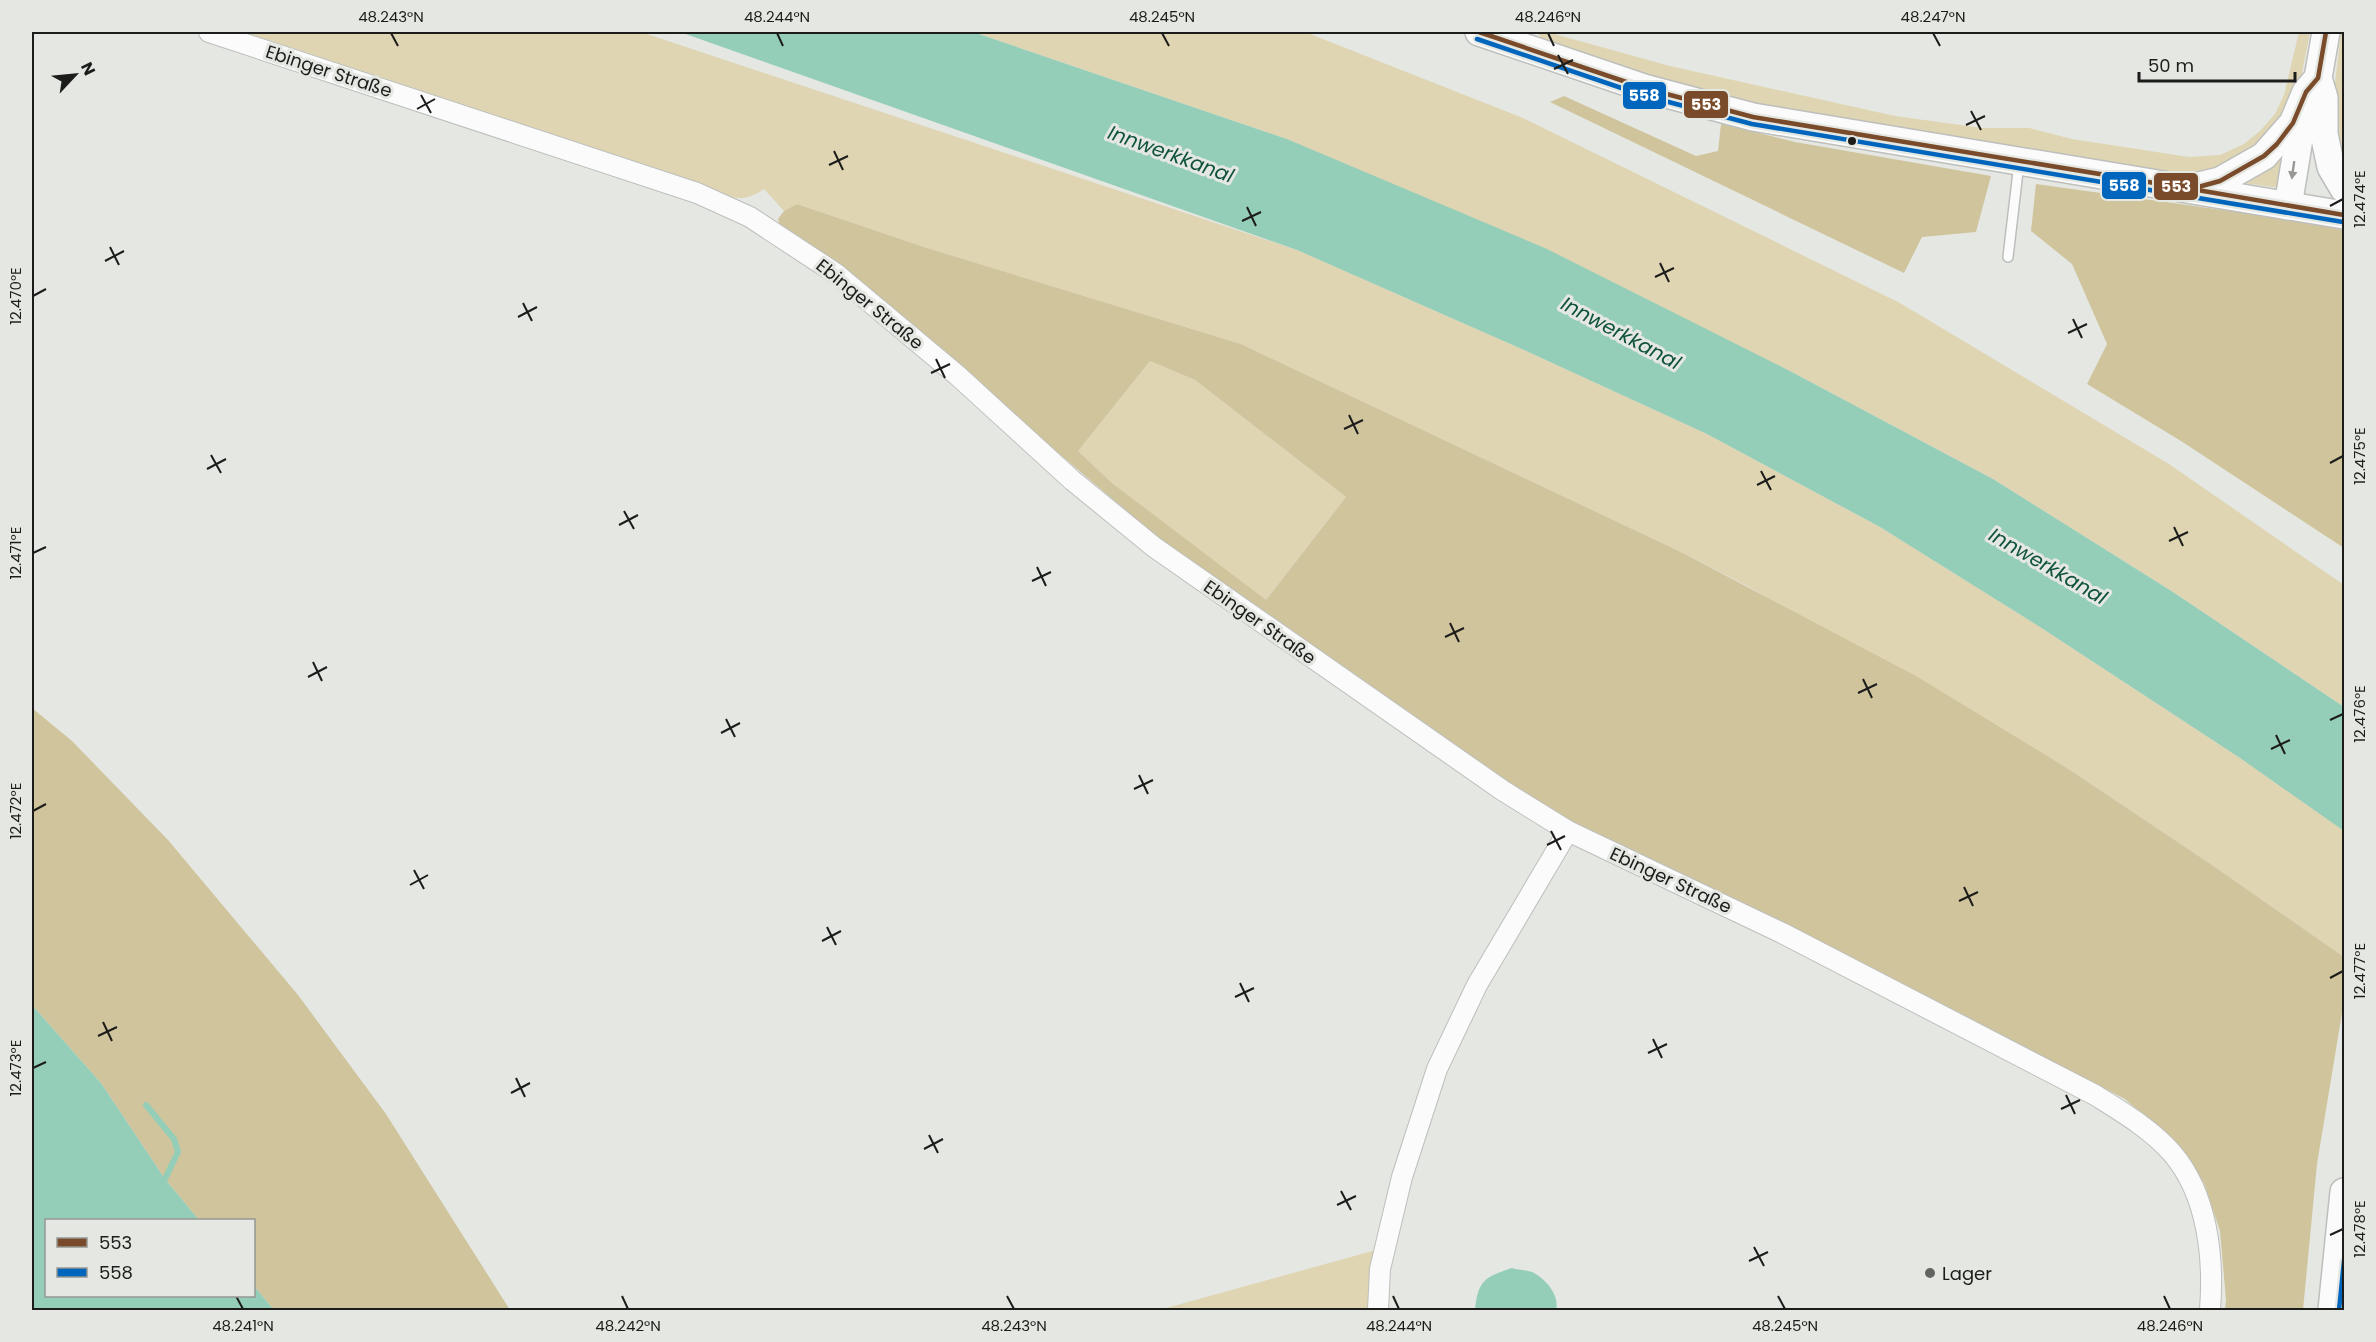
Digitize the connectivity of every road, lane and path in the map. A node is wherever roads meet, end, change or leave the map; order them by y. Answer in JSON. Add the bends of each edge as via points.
{"nodes":[{"id":1,"x":209,"y":32,"type":"edge"},
{"id":2,"x":1479,"y":32,"type":"edge"},
{"id":3,"x":2326,"y":32,"type":"edge"},
{"id":4,"x":1530,"y":41,"type":"edge"},
{"id":5,"x":2312,"y":85,"type":"junction"},
{"id":6,"x":2327,"y":152,"type":"junction"},
{"id":7,"x":2019,"y":160,"type":"junction"},
{"id":8,"x":2191,"y":189,"type":"junction"},
{"id":9,"x":2344,"y":189,"type":"edge"},
{"id":10,"x":2299,"y":208,"type":"junction"},
{"id":11,"x":2344,"y":215,"type":"edge"},
{"id":12,"x":2008,"y":257,"type":"dead end"},
{"id":13,"x":1568,"y":831,"type":"junction"},
{"id":14,"x":2344,"y":1192,"type":"edge"},
{"id":15,"x":1378,"y":1311,"type":"edge"},
{"id":16,"x":2210,"y":1311,"type":"edge"},
{"id":17,"x":2332,"y":1311,"type":"edge"}],
"edges":[{"from":1,"to":13,"type":"street","name":"Ebinger Straße","via":[[697,193],[750,217],[834,273],[893,320],[1072,480],[1154,547],[1502,790]]},
{"from":2,"to":4,"type":"main road"},
{"from":3,"to":5,"type":"main road"},
{"from":4,"to":7,"type":"main road","via":[[1644,88],[1753,117]]},
{"from":5,"to":6,"type":"main road","via":[[2324,98]]},
{"from":5,"to":8,"type":"main road","via":[[2293,123],[2264,156],[2220,181]]},
{"from":5,"to":10,"type":"main road","one_way":true},
{"from":6,"to":9,"type":"main road"},
{"from":6,"to":10,"type":"main road"},
{"from":7,"to":8,"type":"main road"},
{"from":7,"to":12,"type":"lane"},
{"from":8,"to":10,"type":"main road"},
{"from":10,"to":11,"type":"main road"},
{"from":13,"to":15,"type":"street","via":[[1477,985],[1437,1069],[1402,1177],[1380,1269]]},
{"from":13,"to":16,"type":"street","name":"Ebinger Straße","via":[[1782,933],[2096,1095],[2128,1116],[2172,1153],[2195,1193],[2211,1254]]},
{"from":14,"to":17,"type":"main road"}]}
